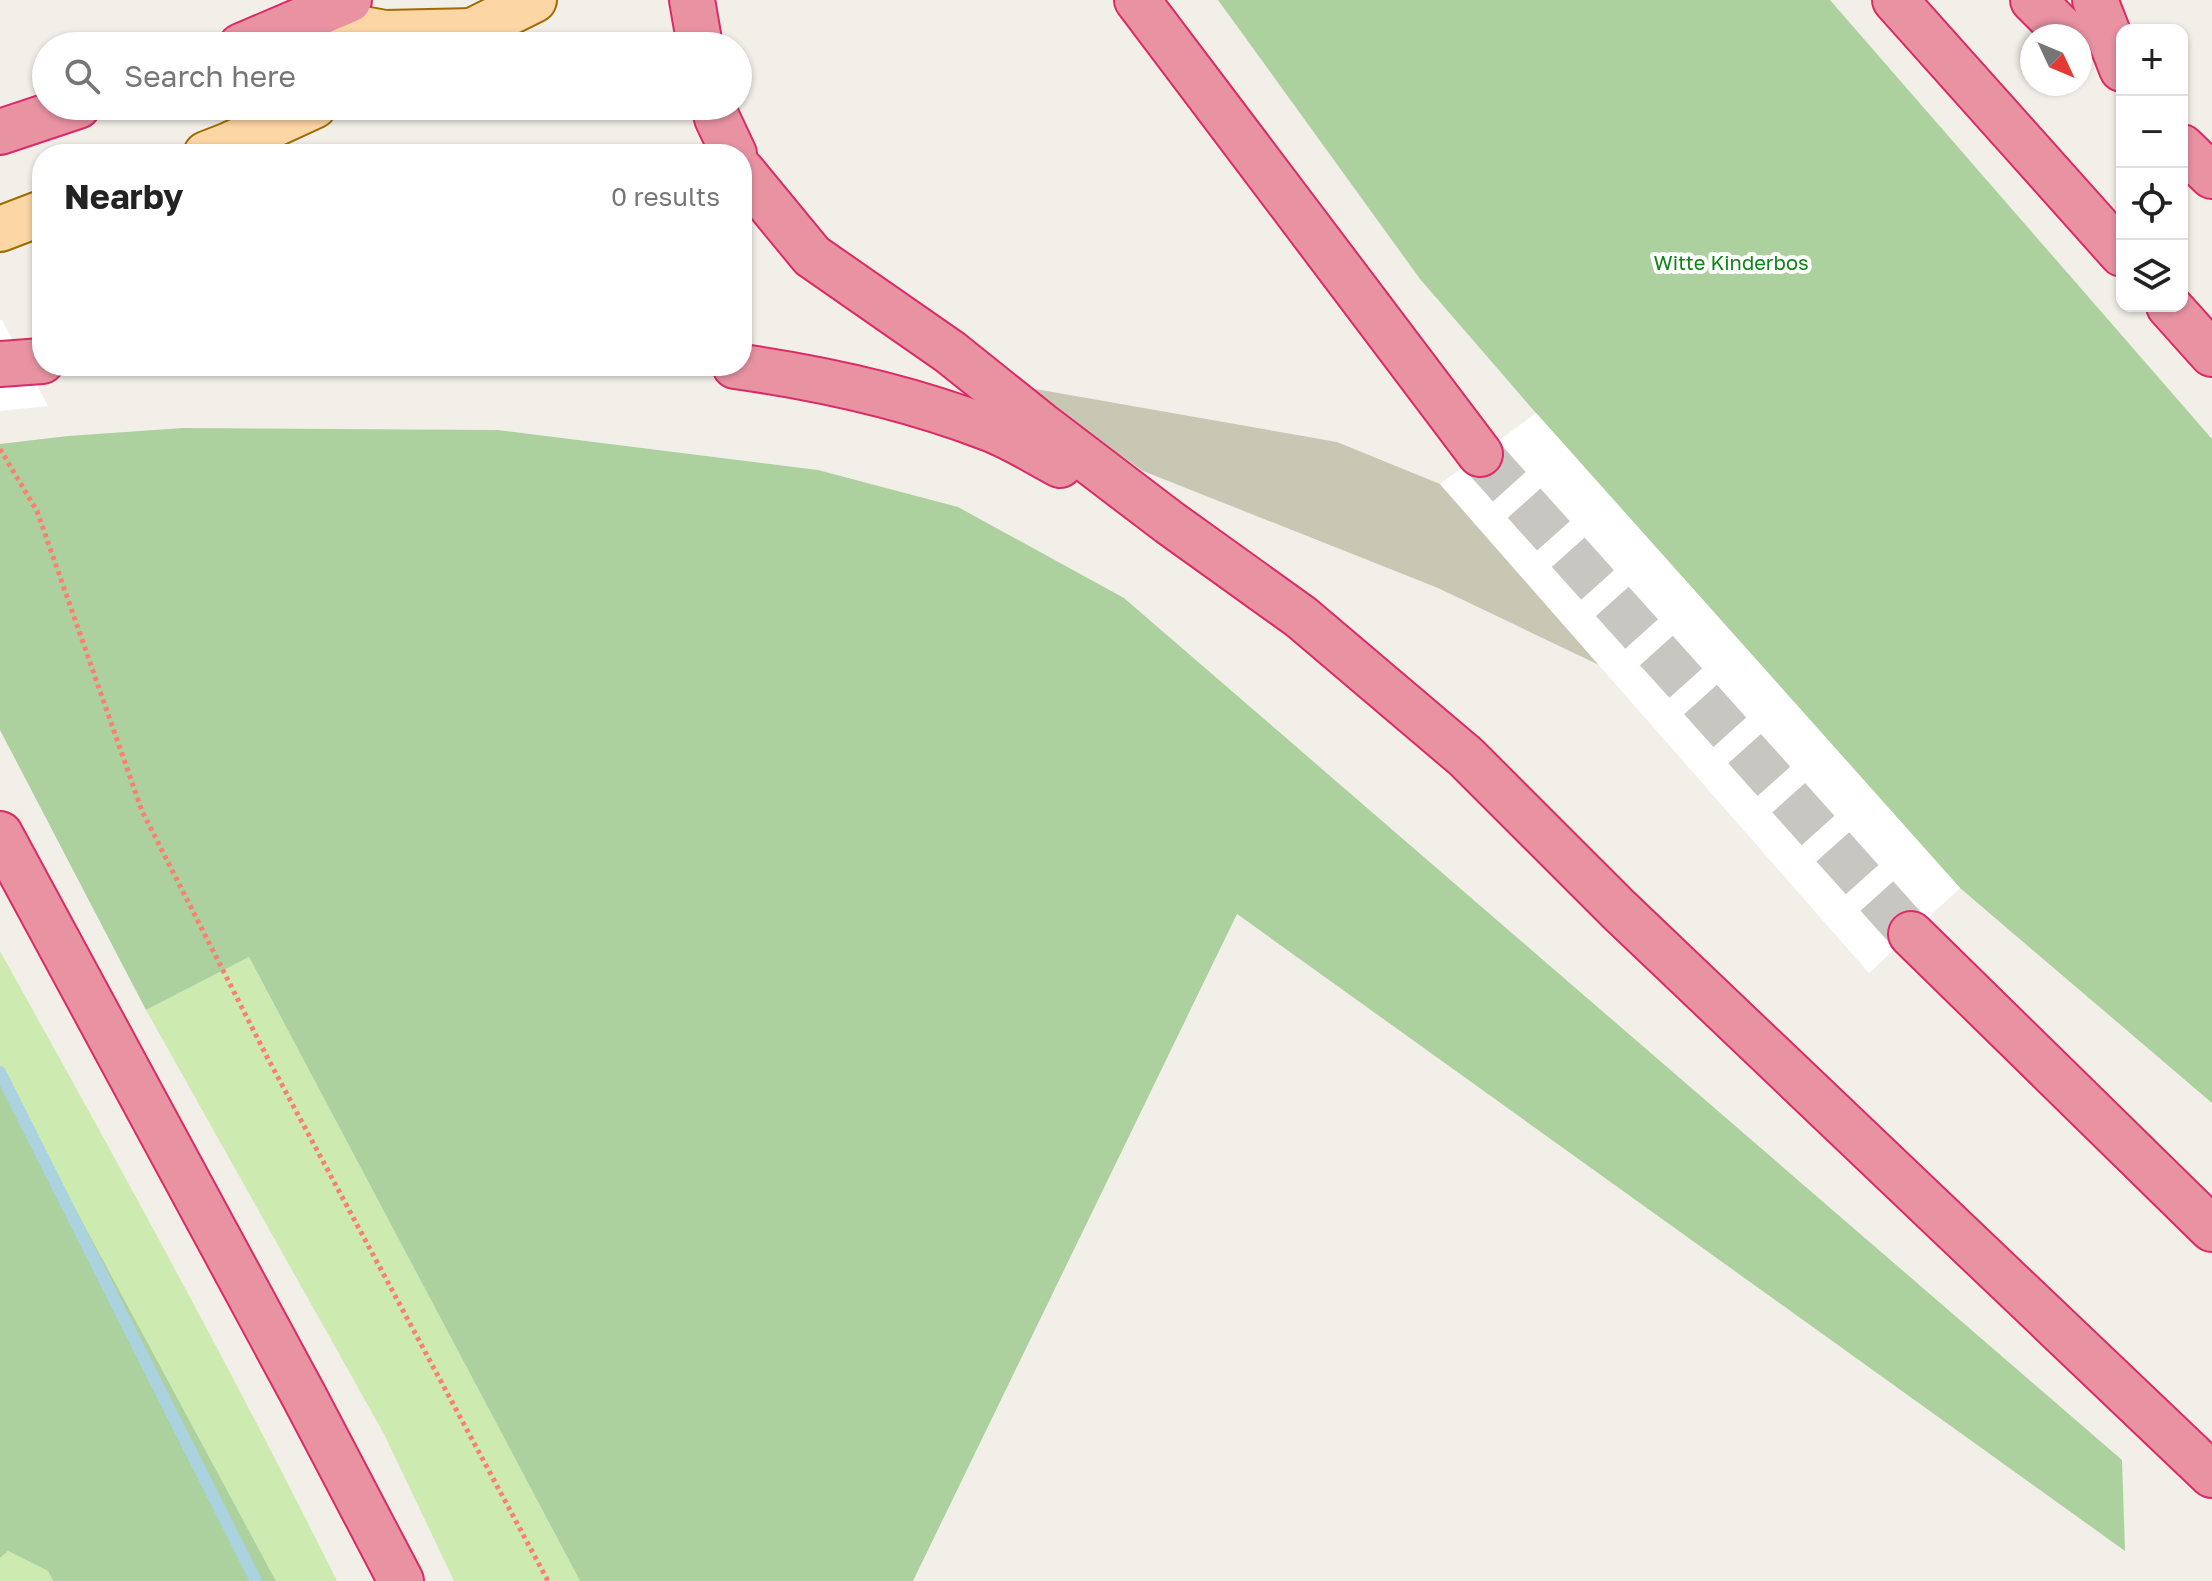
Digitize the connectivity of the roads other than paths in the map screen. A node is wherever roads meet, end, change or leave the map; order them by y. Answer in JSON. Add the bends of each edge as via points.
{"nodes":[{"id":1,"x":349,"y":0,"type":"edge"},
{"id":2,"x":534,"y":0,"type":"edge"},
{"id":3,"x":692,"y":0,"type":"edge"},
{"id":4,"x":1137,"y":0,"type":"edge"},
{"id":5,"x":1895,"y":0,"type":"edge"},
{"id":6,"x":2033,"y":0,"type":"edge"},
{"id":7,"x":2095,"y":0,"type":"edge"},
{"id":8,"x":293,"y":9,"type":"edge"},
{"id":9,"x":2057,"y":24,"type":"edge"},
{"id":10,"x":261,"y":32,"type":"edge"},
{"id":11,"x":381,"y":32,"type":"edge"},
{"id":12,"x":472,"y":32,"type":"edge"},
{"id":13,"x":698,"y":32,"type":"edge"},
{"id":14,"x":2116,"y":54,"type":"edge"},
{"id":15,"x":2092,"y":59,"type":"edge"},
{"id":16,"x":2116,"y":83,"type":"edge"},
{"id":17,"x":36,"y":120,"type":"edge"},
{"id":18,"x":283,"y":120,"type":"edge"},
{"id":19,"x":718,"y":120,"type":"edge"},
{"id":20,"x":0,"y":132,"type":"edge"},
{"id":21,"x":231,"y":144,"type":"edge"},
{"id":22,"x":729,"y":144,"type":"edge"},
{"id":23,"x":2188,"y":153,"type":"edge"},
{"id":24,"x":2212,"y":176,"type":"edge"},
{"id":25,"x":752,"y":183,"type":"edge"},
{"id":26,"x":32,"y":217,"type":"edge"},
{"id":27,"x":0,"y":229,"type":"edge"},
{"id":28,"x":2116,"y":247,"type":"edge"},
{"id":29,"x":2174,"y":312,"type":"edge"},
{"id":30,"x":2212,"y":354,"type":"edge"},
{"id":31,"x":752,"y":368,"type":"edge"},
{"id":32,"x":1480,"y":454,"type":"tunnel mouth"},
{"id":33,"x":1170,"y":523,"type":"junction"},
{"id":34,"x":0,"y":834,"type":"edge"},
{"id":35,"x":1911,"y":934,"type":"tunnel mouth"},
{"id":36,"x":2212,"y":1229,"type":"edge"},
{"id":37,"x":2212,"y":1475,"type":"edge"},
{"id":38,"x":401,"y":1581,"type":"edge"}],
"edges":[{"from":1,"to":8,"type":"highway"},
{"from":2,"to":12,"type":"main road"},
{"from":3,"to":13,"type":"highway"},
{"from":4,"to":32,"type":"highway"},
{"from":5,"to":28,"type":"highway"},
{"from":6,"to":9,"type":"highway"},
{"from":7,"to":14,"type":"highway"},
{"from":8,"to":10,"type":"highway"},
{"from":8,"to":11,"type":"main road"},
{"from":15,"to":16,"type":"highway"},
{"from":17,"to":20,"type":"highway"},
{"from":18,"to":21,"type":"main road"},
{"from":19,"to":22,"type":"highway"},
{"from":23,"to":24,"type":"highway"},
{"from":25,"to":33,"type":"highway","via":[[812,256],[950,352]]},
{"from":26,"to":27,"type":"main road"},
{"from":29,"to":30,"type":"highway"},
{"from":31,"to":33,"type":"highway","via":[[891,396],[991,429]]},
{"from":33,"to":37,"type":"highway","via":[[1301,617],[1466,757],[1619,910]]},
{"from":34,"to":38,"type":"highway"},
{"from":35,"to":36,"type":"highway"}]}
